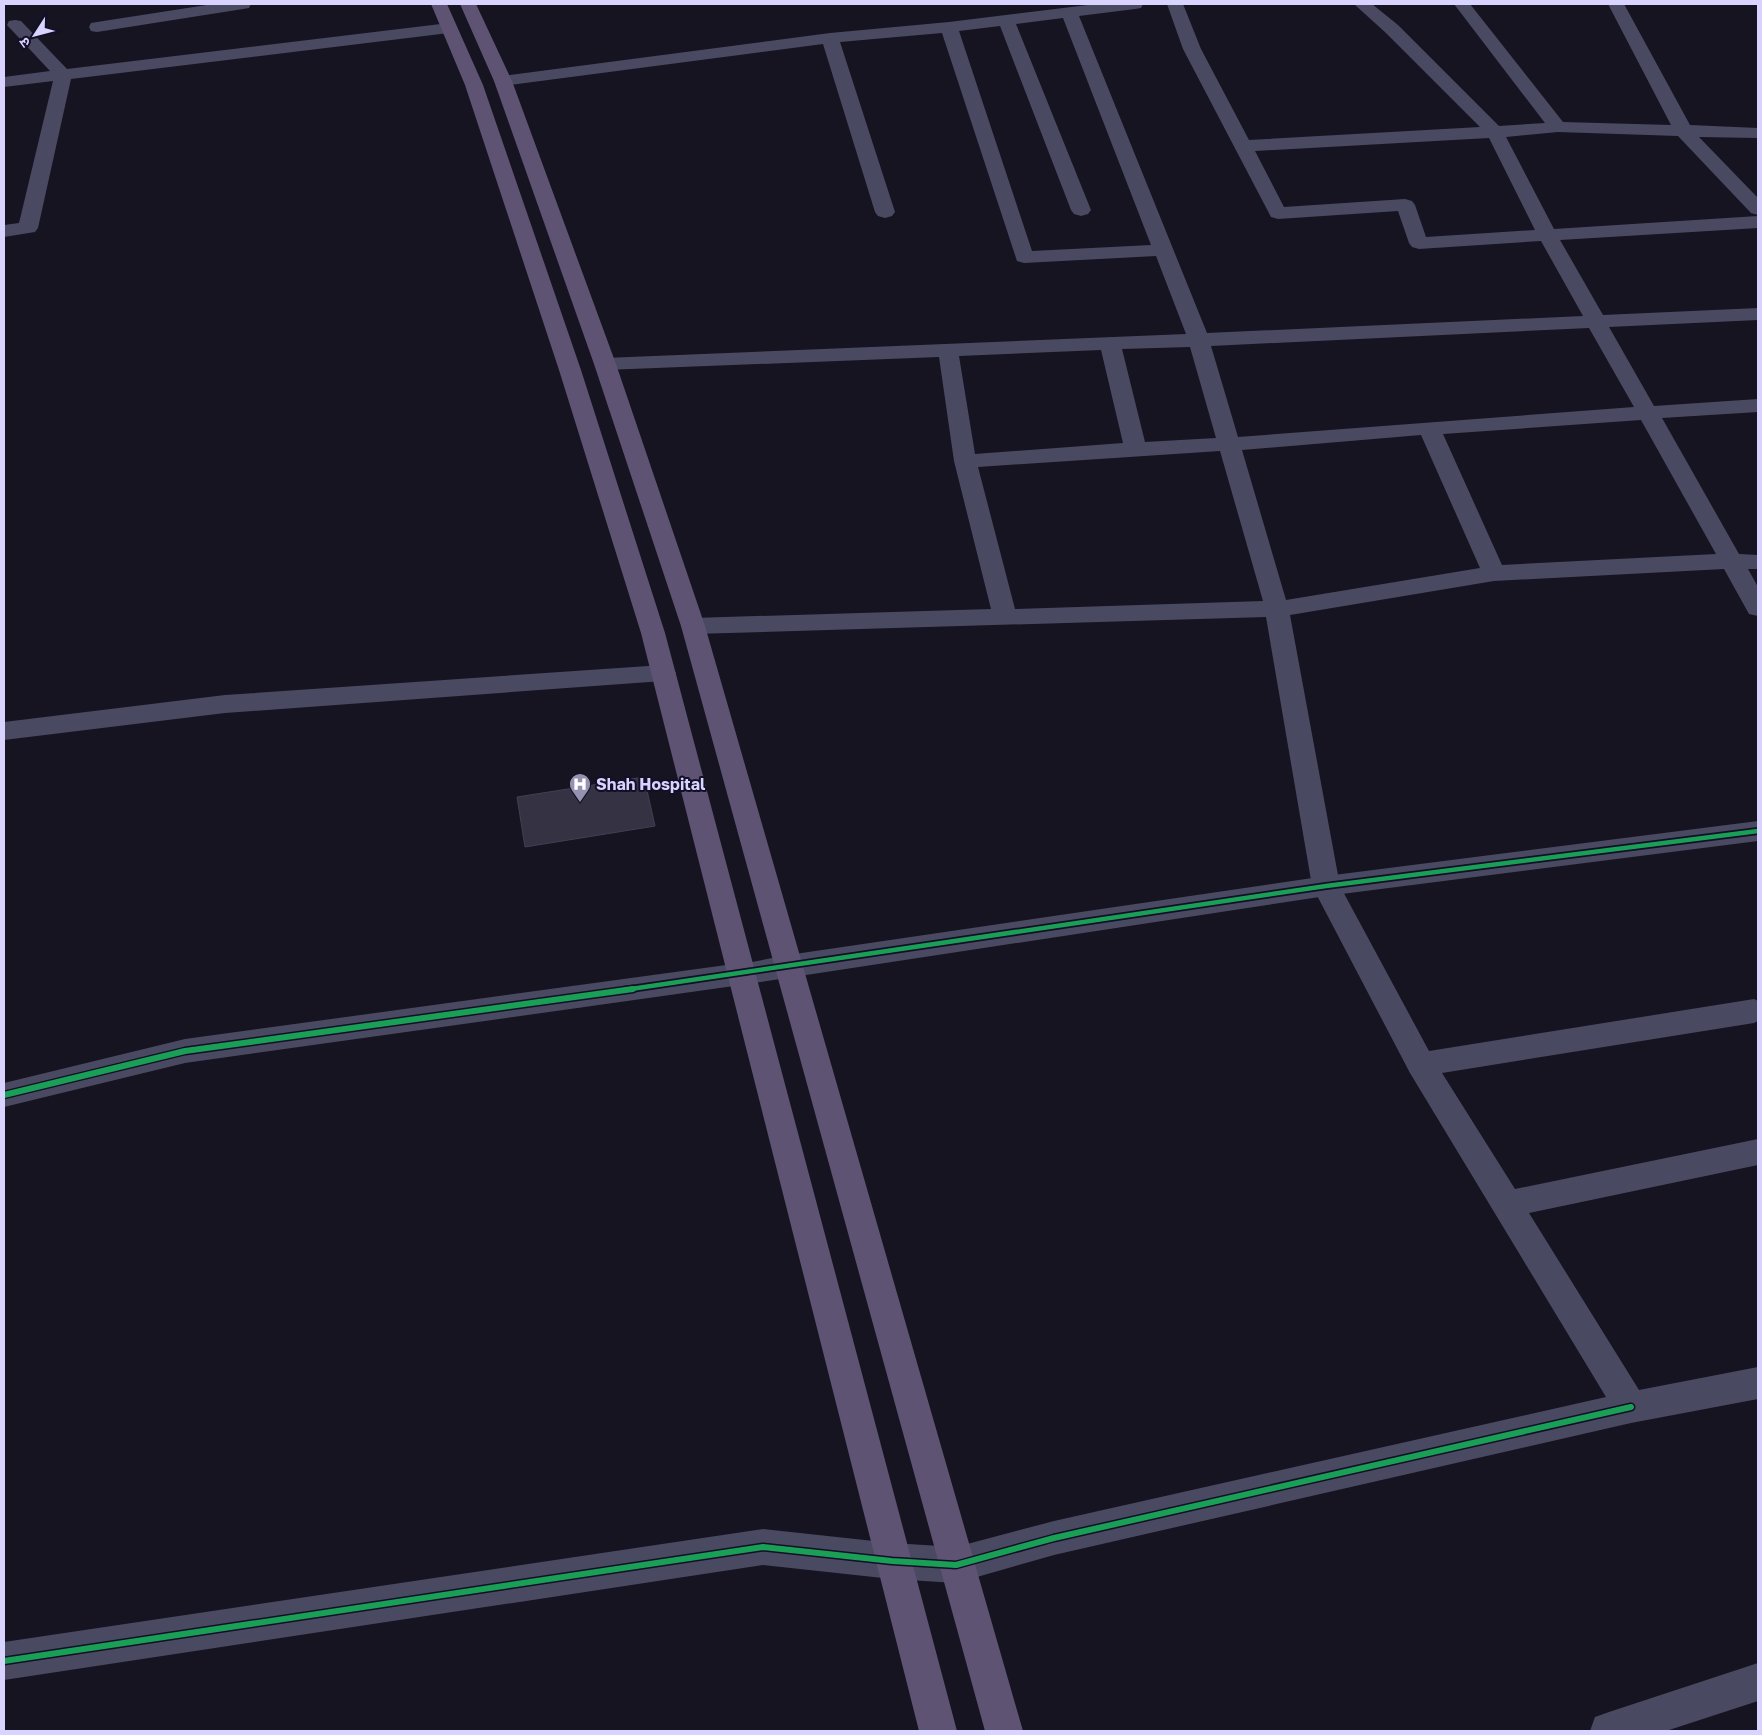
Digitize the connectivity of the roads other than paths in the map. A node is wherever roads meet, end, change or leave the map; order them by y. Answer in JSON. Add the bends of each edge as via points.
{"nodes":[{"id":1,"x":243,"y":4,"type":"edge"},
{"id":2,"x":468,"y":4,"type":"edge"},
{"id":3,"x":1135,"y":4,"type":"edge"},
{"id":4,"x":1175,"y":4,"type":"edge"},
{"id":5,"x":1362,"y":4,"type":"edge"},
{"id":6,"x":1462,"y":4,"type":"edge"},
{"id":7,"x":1616,"y":4,"type":"edge"},
{"id":8,"x":1069,"y":12,"type":"junction"},
{"id":9,"x":444,"y":16,"type":"edge"},
{"id":10,"x":11,"y":20,"type":"edge"},
{"id":11,"x":1006,"y":20,"type":"junction"},
{"id":12,"x":97,"y":27,"type":"dead end"},
{"id":13,"x":949,"y":27,"type":"junction"},
{"id":14,"x":830,"y":38,"type":"junction"},
{"id":15,"x":62,"y":75,"type":"junction"},
{"id":16,"x":503,"y":81,"type":"junction"},
{"id":17,"x":4,"y":82,"type":"edge"},
{"id":18,"x":1558,"y":127,"type":"junction"},
{"id":19,"x":1495,"y":132,"type":"junction"},
{"id":20,"x":1684,"y":132,"type":"junction"},
{"id":21,"x":1758,"y":134,"type":"edge"},
{"id":22,"x":1242,"y":146,"type":"junction"},
{"id":23,"x":1758,"y":209,"type":"edge"},
{"id":24,"x":1081,"y":210,"type":"dead end"},
{"id":25,"x":885,"y":212,"type":"dead end"},
{"id":26,"x":1758,"y":222,"type":"edge"},
{"id":27,"x":4,"y":230,"type":"edge"},
{"id":28,"x":1548,"y":235,"type":"junction"},
{"id":29,"x":1163,"y":250,"type":"junction"},
{"id":30,"x":1758,"y":314,"type":"edge"},
{"id":31,"x":1596,"y":323,"type":"junction"},
{"id":32,"x":1199,"y":340,"type":"junction"},
{"id":33,"x":1110,"y":344,"type":"junction"},
{"id":34,"x":948,"y":350,"type":"junction"},
{"id":35,"x":605,"y":364,"type":"junction"},
{"id":36,"x":1758,"y":405,"type":"edge"},
{"id":37,"x":1646,"y":412,"type":"junction"},
{"id":38,"x":1429,"y":428,"type":"junction"},
{"id":39,"x":1230,"y":444,"type":"junction"},
{"id":40,"x":1136,"y":449,"type":"junction"},
{"id":41,"x":965,"y":461,"type":"junction"},
{"id":42,"x":1731,"y":561,"type":"junction"},
{"id":43,"x":1758,"y":562,"type":"edge"},
{"id":44,"x":1494,"y":573,"type":"junction"},
{"id":45,"x":1758,"y":608,"type":"edge"},
{"id":46,"x":1277,"y":609,"type":"junction"},
{"id":47,"x":1005,"y":617,"type":"junction"},
{"id":48,"x":693,"y":626,"type":"junction"},
{"id":49,"x":663,"y":673,"type":"junction"},
{"id":50,"x":4,"y":732,"type":"edge"},
{"id":51,"x":1758,"y":831,"type":"edge"},
{"id":52,"x":1326,"y":886,"type":"junction"},
{"id":53,"x":788,"y":966,"type":"junction"},
{"id":54,"x":741,"y":974,"type":"junction"},
{"id":55,"x":1754,"y":1011,"type":"dead end"},
{"id":56,"x":1421,"y":1064,"type":"junction"},
{"id":57,"x":4,"y":1096,"type":"edge"},
{"id":58,"x":1758,"y":1152,"type":"edge"},
{"id":59,"x":1507,"y":1204,"type":"junction"},
{"id":60,"x":1758,"y":1383,"type":"edge"},
{"id":61,"x":1630,"y":1407,"type":"junction"},
{"id":62,"x":892,"y":1562,"type":"junction"},
{"id":63,"x":956,"y":1565,"type":"junction"},
{"id":64,"x":4,"y":1661,"type":"edge"},
{"id":65,"x":1758,"y":1682,"type":"edge"},
{"id":66,"x":938,"y":1731,"type":"edge"},
{"id":67,"x":1004,"y":1731,"type":"edge"},
{"id":68,"x":1609,"y":1731,"type":"edge"}],
"edges":[{"from":1,"to":12,"type":"street"},
{"from":2,"to":16,"type":"main road"},
{"from":3,"to":8,"type":"street"},
{"from":4,"to":22,"type":"street","via":[[1192,49]]},
{"from":5,"to":19,"type":"street","via":[[1392,29]]},
{"from":6,"to":18,"type":"street"},
{"from":7,"to":20,"type":"street"},
{"from":8,"to":11,"type":"street"},
{"from":8,"to":29,"type":"street"},
{"from":9,"to":15,"type":"street"},
{"from":9,"to":49,"type":"main road","via":[[474,86],[567,360]]},
{"from":10,"to":15,"type":"street"},
{"from":11,"to":13,"type":"street"},
{"from":11,"to":24,"type":"street"},
{"from":13,"to":14,"type":"street"},
{"from":13,"to":29,"type":"street","via":[[1024,257]]},
{"from":14,"to":16,"type":"street"},
{"from":14,"to":25,"type":"street"},
{"from":15,"to":17,"type":"street"},
{"from":15,"to":27,"type":"street","via":[[28,228]]},
{"from":16,"to":35,"type":"main road"},
{"from":18,"to":19,"type":"street"},
{"from":18,"to":20,"type":"street"},
{"from":19,"to":22,"type":"street"},
{"from":19,"to":28,"type":"street"},
{"from":20,"to":21,"type":"street"},
{"from":20,"to":23,"type":"street"},
{"from":22,"to":28,"type":"street","via":[[1278,213],[1405,205],[1418,242]]},
{"from":26,"to":28,"type":"street"},
{"from":28,"to":31,"type":"street"},
{"from":29,"to":32,"type":"street"},
{"from":30,"to":31,"type":"street"},
{"from":31,"to":32,"type":"street"},
{"from":31,"to":37,"type":"street"},
{"from":32,"to":33,"type":"street"},
{"from":32,"to":39,"type":"street"},
{"from":33,"to":34,"type":"street"},
{"from":33,"to":40,"type":"street"},
{"from":34,"to":35,"type":"street"},
{"from":34,"to":41,"type":"street"},
{"from":35,"to":48,"type":"main road"},
{"from":36,"to":37,"type":"street"},
{"from":37,"to":38,"type":"street"},
{"from":37,"to":42,"type":"street"},
{"from":38,"to":39,"type":"street"},
{"from":38,"to":44,"type":"street"},
{"from":39,"to":40,"type":"street"},
{"from":39,"to":46,"type":"street"},
{"from":40,"to":41,"type":"street"},
{"from":41,"to":47,"type":"street"},
{"from":42,"to":43,"type":"street"},
{"from":42,"to":44,"type":"street"},
{"from":42,"to":45,"type":"street"},
{"from":44,"to":46,"type":"street"},
{"from":46,"to":47,"type":"street"},
{"from":46,"to":52,"type":"street"},
{"from":47,"to":48,"type":"street"},
{"from":48,"to":53,"type":"main road"},
{"from":49,"to":50,"type":"street","via":[[225,704]]},
{"from":49,"to":54,"type":"main road"},
{"from":51,"to":52,"type":"street"},
{"from":52,"to":53,"type":"street"},
{"from":52,"to":56,"type":"street"},
{"from":53,"to":54,"type":"street"},
{"from":53,"to":63,"type":"main road"},
{"from":54,"to":57,"type":"street","via":[[185,1051]]},
{"from":54,"to":62,"type":"main road"},
{"from":55,"to":56,"type":"street"},
{"from":56,"to":59,"type":"street"},
{"from":58,"to":59,"type":"street"},
{"from":59,"to":61,"type":"street"},
{"from":60,"to":61,"type":"street"},
{"from":61,"to":63,"type":"street","via":[[1054,1538]]},
{"from":62,"to":63,"type":"street"},
{"from":62,"to":64,"type":"street","via":[[763,1547]]},
{"from":62,"to":66,"type":"main road"},
{"from":63,"to":67,"type":"main road"},
{"from":65,"to":68,"type":"street"}]}
